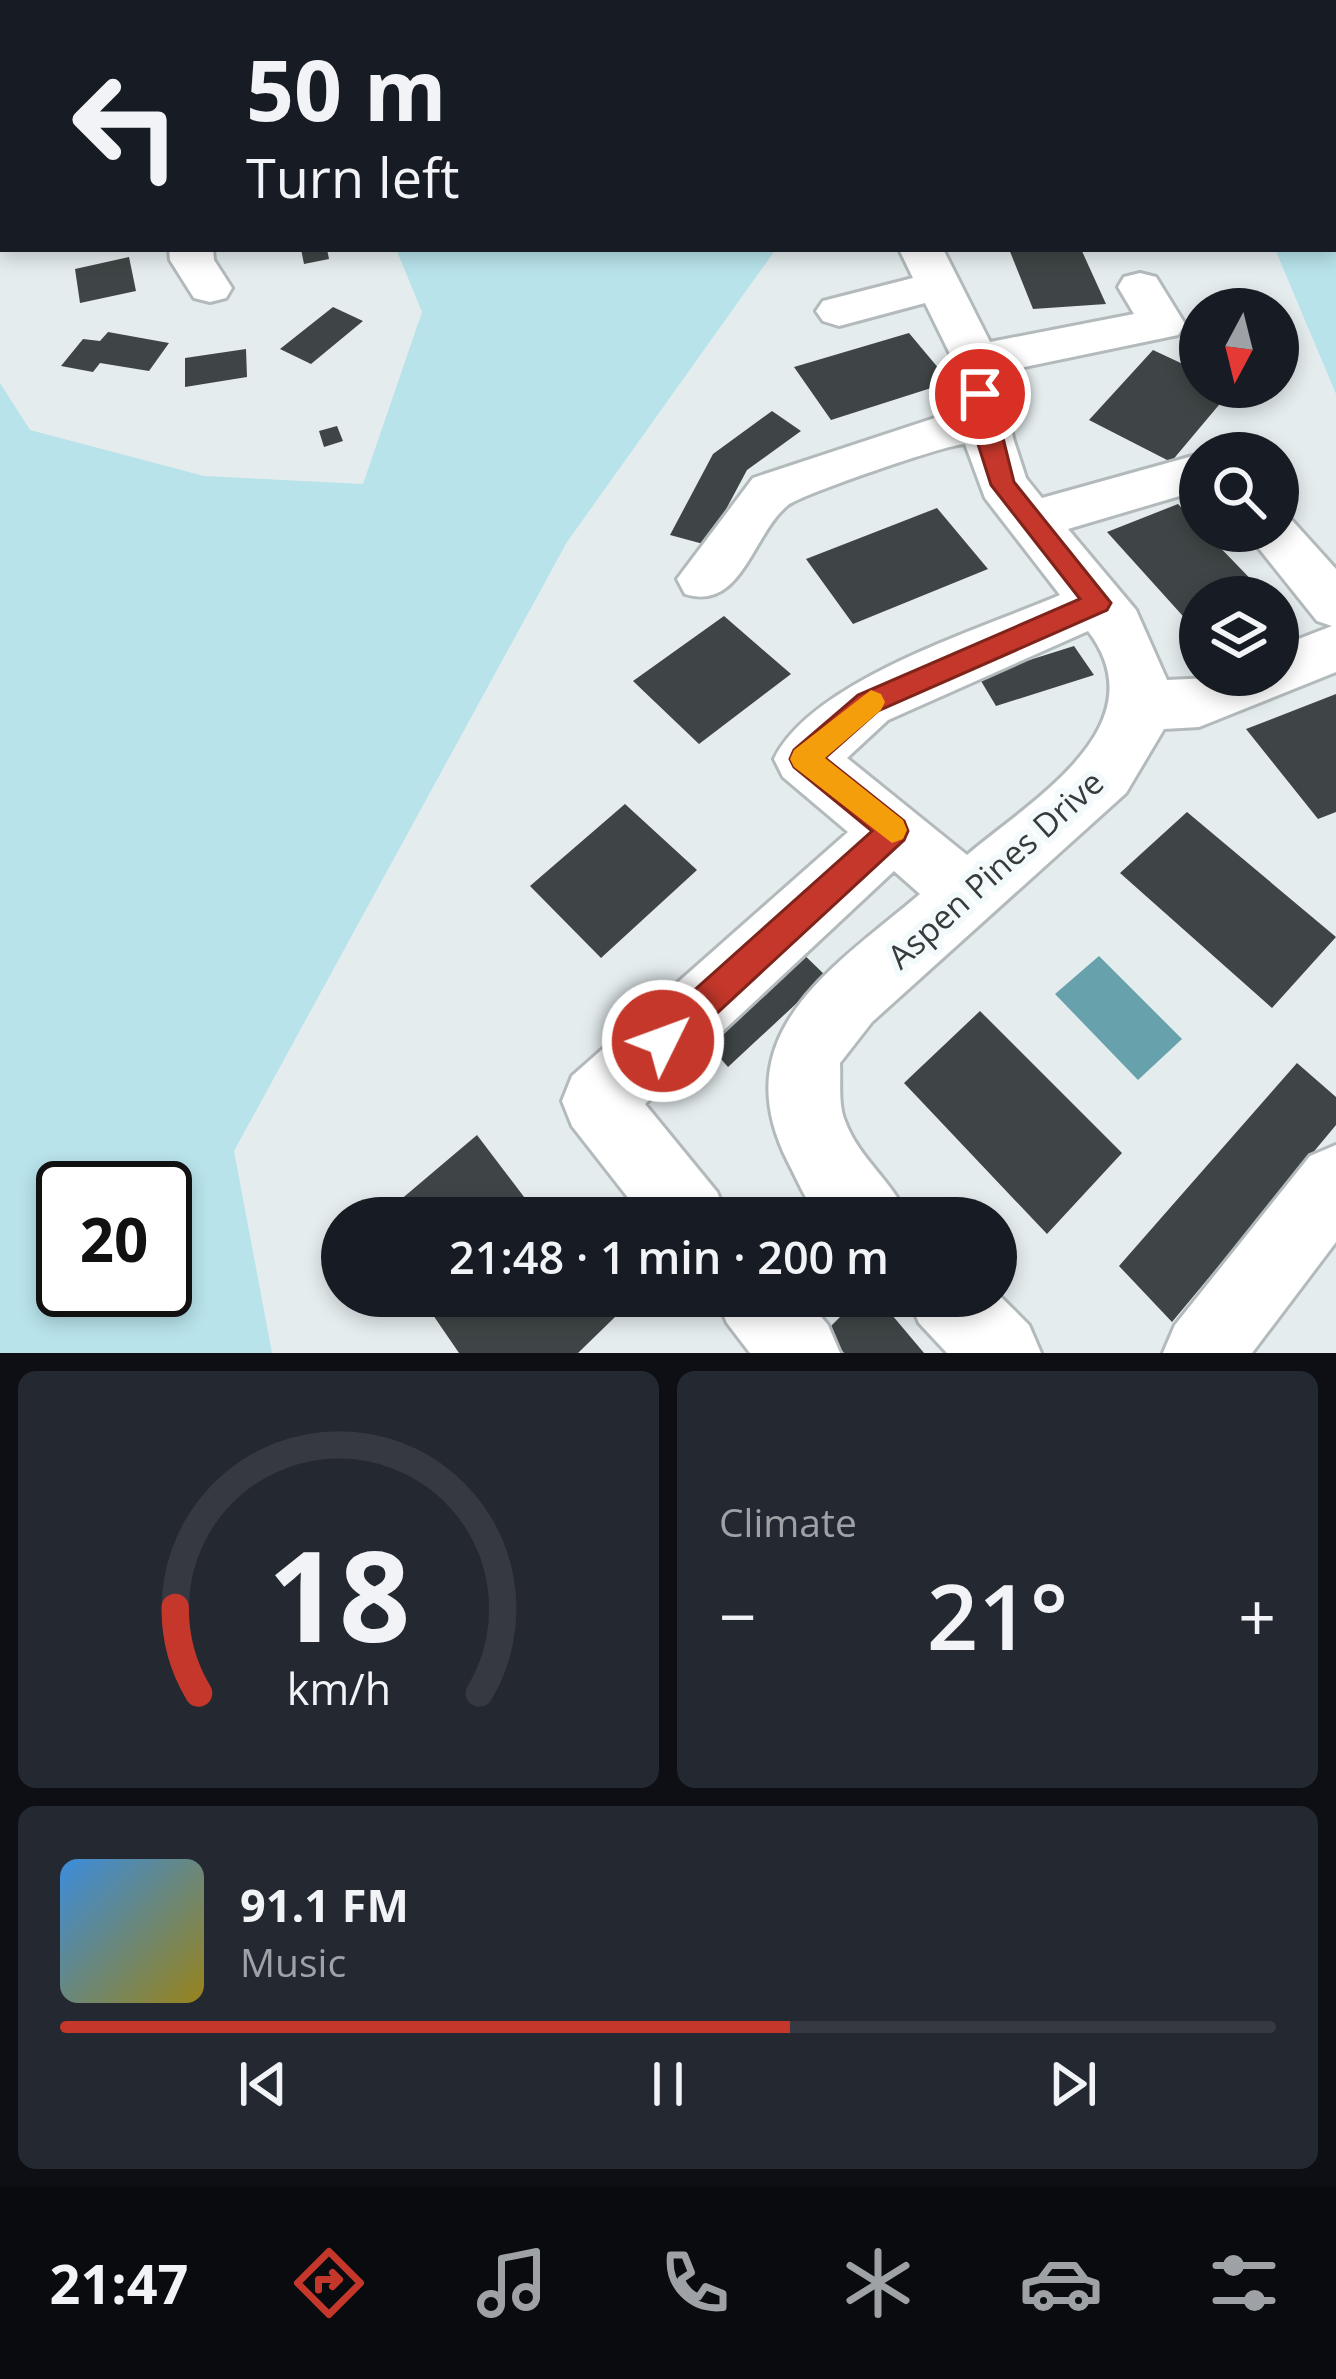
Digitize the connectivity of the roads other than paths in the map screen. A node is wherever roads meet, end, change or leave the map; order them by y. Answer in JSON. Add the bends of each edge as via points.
{"nodes":[{"id":1,"x":929,"y":268,"type":"edge"},
{"id":2,"x":1140,"y":287,"type":"dead end"},
{"id":3,"x":838,"y":311,"type":"dead end"},
{"id":4,"x":975,"y":361,"type":"junction"},
{"id":5,"x":986,"y":427,"type":"junction"},
{"id":6,"x":1179,"y":478,"type":"edge"},
{"id":7,"x":1029,"y":521,"type":"junction"},
{"id":8,"x":1289,"y":552,"type":"edge"},
{"id":9,"x":704,"y":579,"type":"dead end"},
{"id":10,"x":1098,"y":603,"type":"junction"},
{"id":11,"x":1336,"y":605,"type":"edge"},
{"id":12,"x":1336,"y":648,"type":"edge"},
{"id":13,"x":1299,"y":663,"type":"edge"},
{"id":14,"x":1216,"y":696,"type":"edge"},
{"id":15,"x":1137,"y":705,"type":"junction"},
{"id":16,"x":893,"y":831,"type":"junction"},
{"id":17,"x":968,"y":895,"type":"junction"},
{"id":18,"x":1336,"y":1182,"type":"edge"},
{"id":19,"x":674,"y":1197,"type":"edge"},
{"id":20,"x":851,"y":1197,"type":"edge"},
{"id":21,"x":966,"y":1317,"type":"edge"},
{"id":22,"x":1001,"y":1353,"type":"edge"},
{"id":23,"x":1203,"y":1353,"type":"edge"}],
"edges":[{"from":1,"to":3,"type":"street"},
{"from":1,"to":4,"type":"street"},
{"from":2,"to":4,"type":"street","via":[[1162,324]]},
{"from":4,"to":5,"type":"street"},
{"from":5,"to":7,"type":"street","via":[[1003,485]]},
{"from":5,"to":9,"type":"street","via":[[951,427],[771,491]]},
{"from":6,"to":7,"type":"street"},
{"from":7,"to":10,"type":"street"},
{"from":8,"to":11,"type":"street"},
{"from":10,"to":15,"type":"street","via":[[1139,676]]},
{"from":10,"to":16,"type":"street","via":[[868,703],[804,759]]},
{"from":12,"to":13,"type":"street"},
{"from":14,"to":15,"type":"street"},
{"from":15,"to":17,"type":"street","name":"Aspen Pines Drive","via":[[1135,727],[1105,774]]},
{"from":16,"to":17,"type":"street"},
{"from":16,"to":19,"type":"street","via":[[597,1101]]},
{"from":17,"to":20,"type":"street","name":"Aspen Pines Drive","via":[[848,1000],[805,1052],[807,1124]]},
{"from":18,"to":23,"type":"street"},
{"from":21,"to":22,"type":"street"}]}
